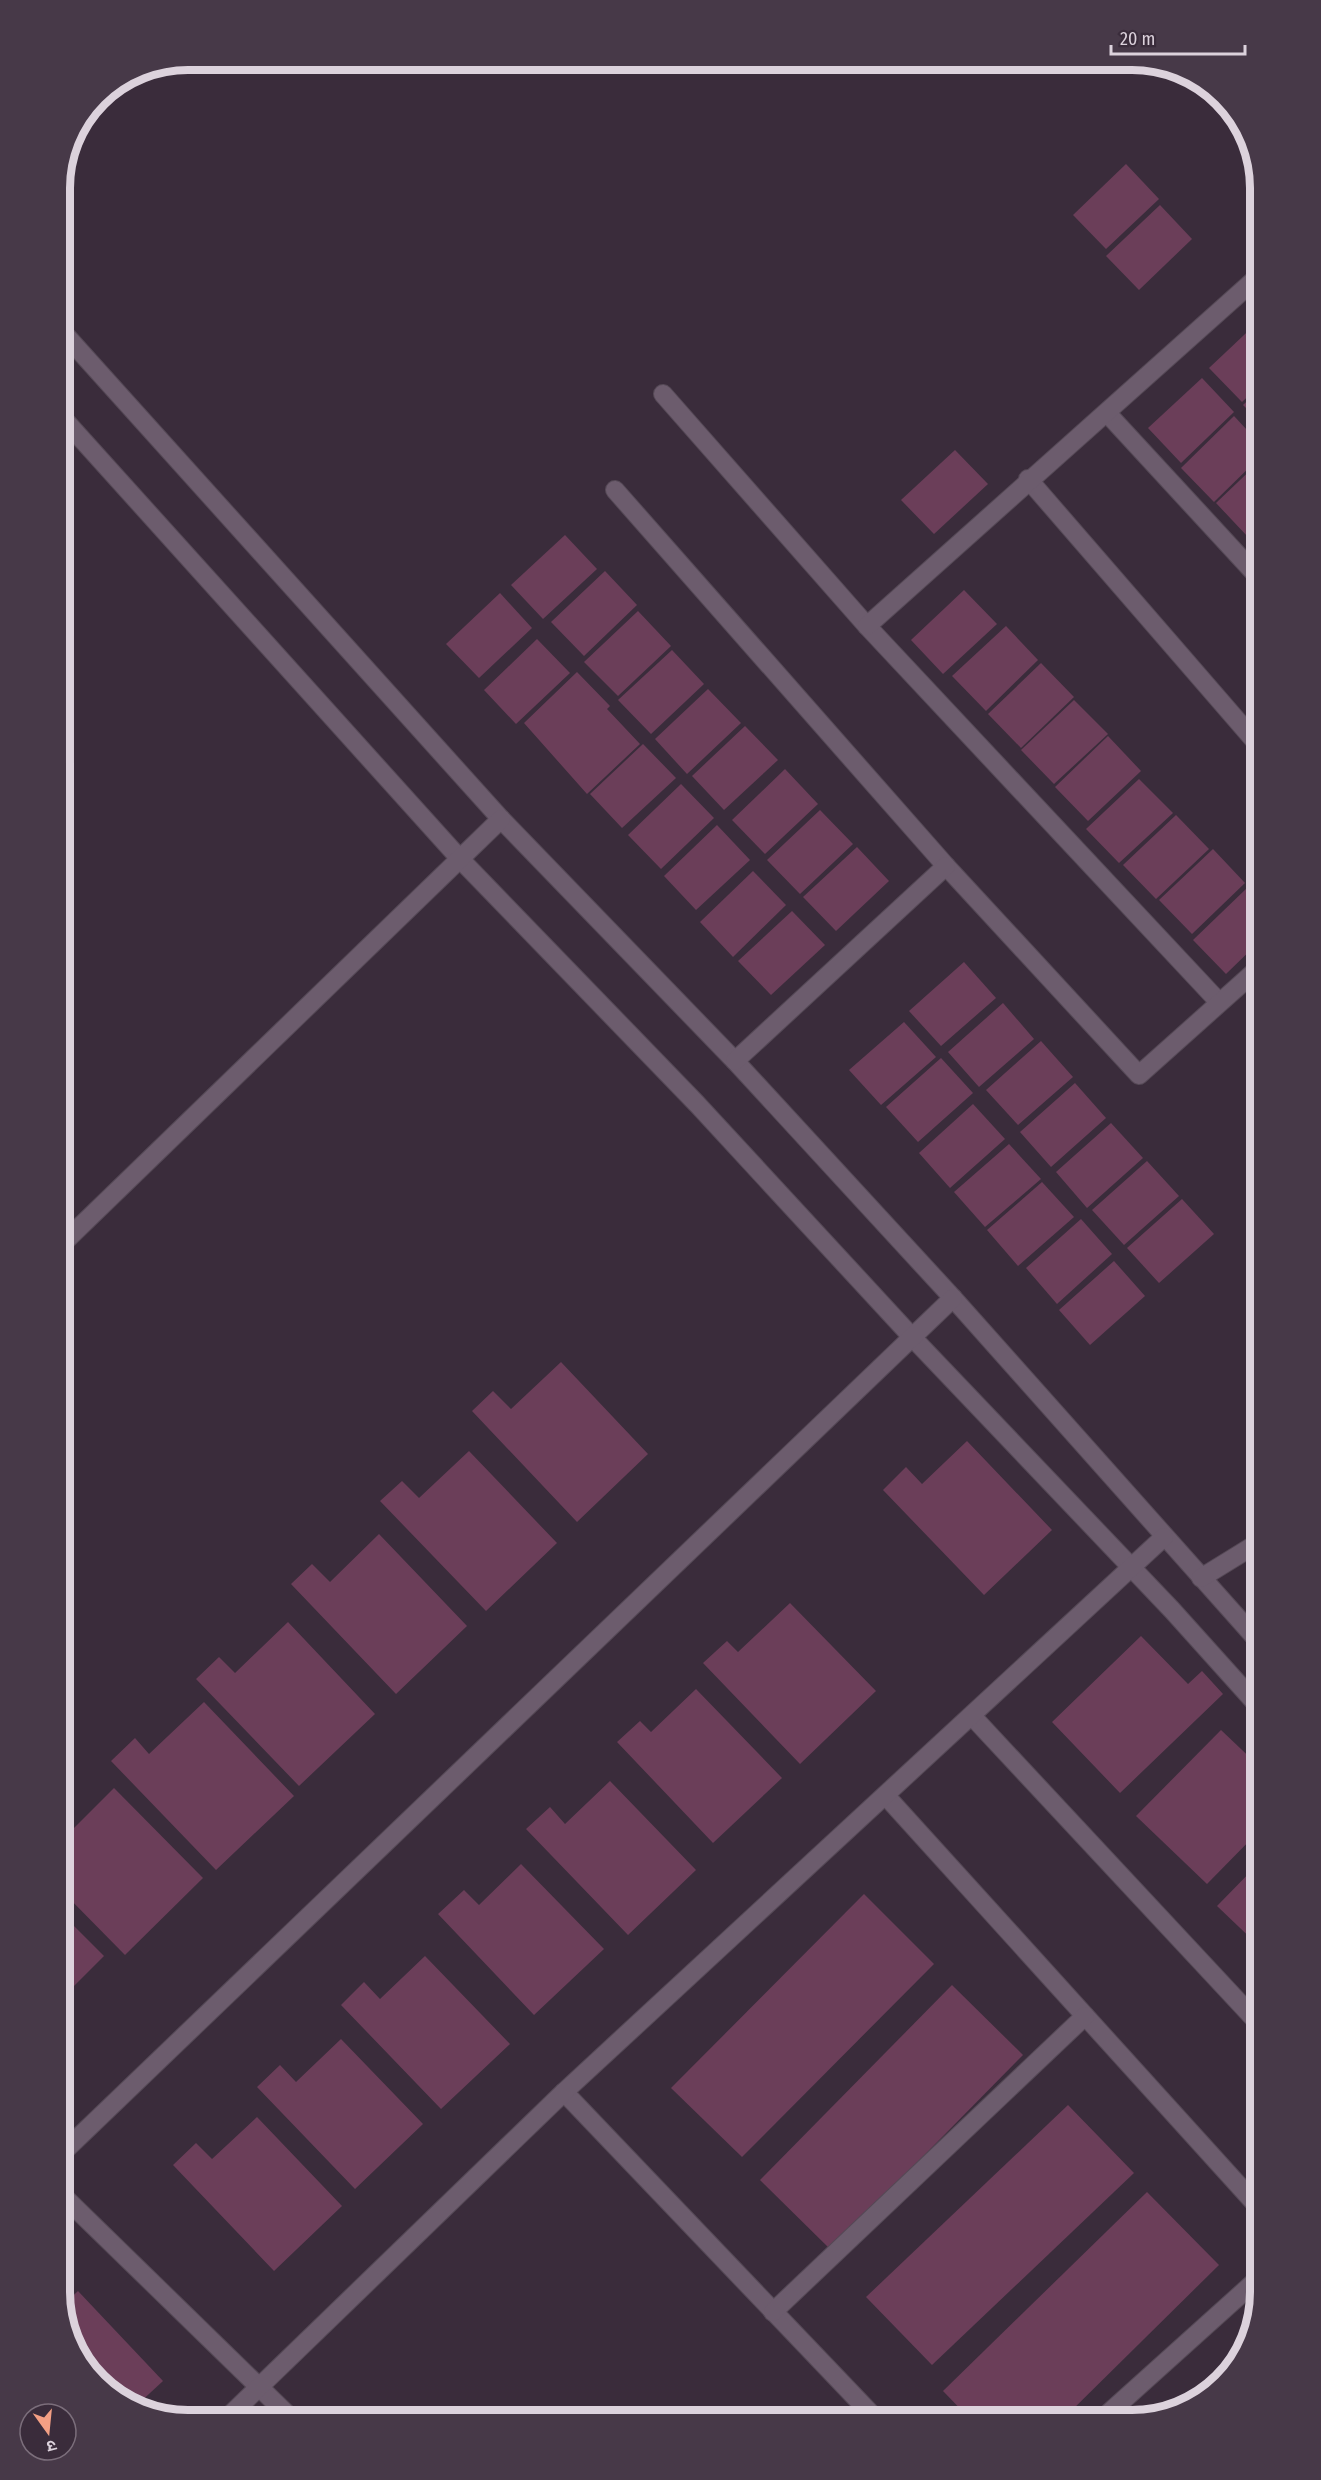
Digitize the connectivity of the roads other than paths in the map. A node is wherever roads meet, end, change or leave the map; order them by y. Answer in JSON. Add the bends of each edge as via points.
{"nodes":[{"id":1,"x":1250,"y":284,"type":"edge"},
{"id":2,"x":71,"y":341,"type":"edge"},
{"id":3,"x":663,"y":394,"type":"dead end"},
{"id":4,"x":1107,"y":413,"type":"junction"},
{"id":5,"x":71,"y":427,"type":"edge"},
{"id":6,"x":1028,"y":479,"type":"junction"},
{"id":7,"x":615,"y":490,"type":"dead end"},
{"id":8,"x":1250,"y":567,"type":"edge"},
{"id":9,"x":867,"y":626,"type":"junction"},
{"id":10,"x":1250,"y":735,"type":"edge"},
{"id":11,"x":501,"y":819,"type":"junction"},
{"id":12,"x":460,"y":860,"type":"junction"},
{"id":13,"x":946,"y":866,"type":"junction"},
{"id":14,"x":1250,"y":975,"type":"edge"},
{"id":15,"x":1219,"y":1002,"type":"junction"},
{"id":16,"x":735,"y":1061,"type":"junction"},
{"id":17,"x":71,"y":1236,"type":"edge"},
{"id":18,"x":953,"y":1298,"type":"junction"},
{"id":19,"x":912,"y":1337,"type":"junction"},
{"id":20,"x":1164,"y":1538,"type":"junction"},
{"id":21,"x":1250,"y":1548,"type":"edge"},
{"id":22,"x":1132,"y":1568,"type":"junction"},
{"id":23,"x":1201,"y":1578,"type":"junction"},
{"id":24,"x":1250,"y":1632,"type":"edge"},
{"id":25,"x":1250,"y":1697,"type":"edge"},
{"id":26,"x":972,"y":1716,"type":"junction"},
{"id":27,"x":886,"y":1796,"type":"junction"},
{"id":28,"x":1250,"y":2014,"type":"edge"},
{"id":29,"x":1085,"y":2016,"type":"junction"},
{"id":30,"x":564,"y":2092,"type":"junction"},
{"id":31,"x":70,"y":2145,"type":"edge"},
{"id":32,"x":1250,"y":2198,"type":"edge"},
{"id":33,"x":70,"y":2203,"type":"edge"},
{"id":34,"x":1250,"y":2286,"type":"edge"},
{"id":35,"x":773,"y":2312,"type":"junction"},
{"id":36,"x":258,"y":2386,"type":"junction"},
{"id":37,"x":236,"y":2409,"type":"edge"},
{"id":38,"x":282,"y":2409,"type":"edge"},
{"id":39,"x":867,"y":2410,"type":"edge"},
{"id":40,"x":1112,"y":2410,"type":"edge"}],
"edges":[{"from":1,"to":4,"type":"street"},
{"from":2,"to":11,"type":"street"},
{"from":3,"to":9,"type":"street"},
{"from":4,"to":6,"type":"street"},
{"from":4,"to":8,"type":"street"},
{"from":5,"to":12,"type":"street"},
{"from":6,"to":9,"type":"street"},
{"from":6,"to":10,"type":"street"},
{"from":7,"to":13,"type":"street"},
{"from":9,"to":15,"type":"street"},
{"from":11,"to":12,"type":"street"},
{"from":11,"to":16,"type":"street"},
{"from":12,"to":17,"type":"street"},
{"from":12,"to":19,"type":"street","via":[[697,1104]]},
{"from":13,"to":15,"type":"street","via":[[1139,1075]]},
{"from":13,"to":16,"type":"street"},
{"from":14,"to":15,"type":"street"},
{"from":16,"to":18,"type":"street"},
{"from":18,"to":19,"type":"street"},
{"from":18,"to":20,"type":"street"},
{"from":19,"to":22,"type":"street"},
{"from":19,"to":31,"type":"street"},
{"from":20,"to":22,"type":"street"},
{"from":20,"to":23,"type":"street"},
{"from":21,"to":23,"type":"street"},
{"from":22,"to":25,"type":"street"},
{"from":22,"to":26,"type":"street"},
{"from":23,"to":24,"type":"street"},
{"from":26,"to":27,"type":"street"},
{"from":26,"to":28,"type":"street"},
{"from":27,"to":29,"type":"street"},
{"from":27,"to":30,"type":"street"},
{"from":29,"to":32,"type":"street"},
{"from":29,"to":35,"type":"street"},
{"from":30,"to":35,"type":"street"},
{"from":30,"to":36,"type":"street"},
{"from":33,"to":36,"type":"street"},
{"from":34,"to":40,"type":"street"},
{"from":35,"to":39,"type":"street"},
{"from":36,"to":37,"type":"street"},
{"from":36,"to":38,"type":"street"}]}
